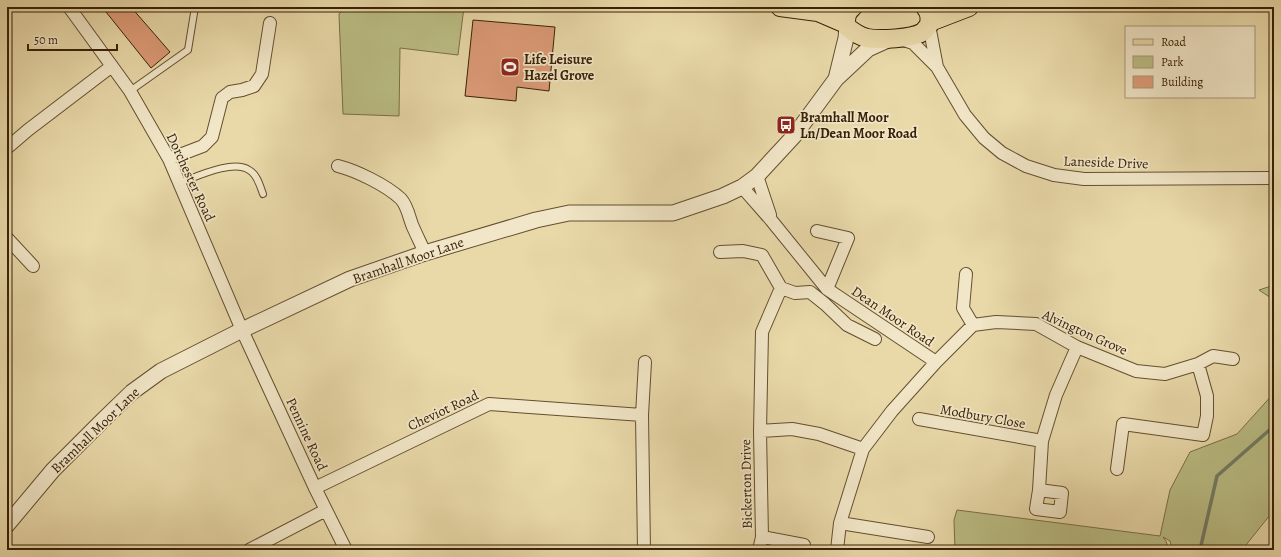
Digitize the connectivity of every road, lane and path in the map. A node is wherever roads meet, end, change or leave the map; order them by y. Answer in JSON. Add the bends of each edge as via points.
{"nodes":[{"id":1,"x":195,"y":7,"type":"edge"},
{"id":2,"x":780,"y":7,"type":"edge"},
{"id":3,"x":853,"y":7,"type":"edge"},
{"id":4,"x":969,"y":7,"type":"edge"},
{"id":5,"x":72,"y":8,"type":"edge"},
{"id":6,"x":928,"y":18,"type":"edge"},
{"id":7,"x":270,"y":23,"type":"dead end"},
{"id":8,"x":847,"y":26,"type":"junction"},
{"id":9,"x":895,"y":38,"type":"junction"},
{"id":10,"x":112,"y":66,"type":"junction"},
{"id":11,"x":937,"y":67,"type":"junction"},
{"id":12,"x":836,"y":79,"type":"junction"},
{"id":13,"x":130,"y":91,"type":"junction"},
{"id":14,"x":7,"y":147,"type":"edge"},
{"id":15,"x":169,"y":159,"type":"junction"},
{"id":16,"x":338,"y":166,"type":"dead end"},
{"id":17,"x":757,"y":176,"type":"junction"},
{"id":18,"x":1274,"y":178,"type":"edge"},
{"id":19,"x":179,"y":183,"type":"junction"},
{"id":20,"x":742,"y":187,"type":"junction"},
{"id":21,"x":263,"y":194,"type":"dead end"},
{"id":22,"x":771,"y":220,"type":"junction"},
{"id":23,"x":817,"y":231,"type":"dead end"},
{"id":24,"x":7,"y":238,"type":"edge"},
{"id":25,"x":425,"y":252,"type":"junction"},
{"id":26,"x":720,"y":252,"type":"dead end"},
{"id":27,"x":33,"y":266,"type":"dead end"},
{"id":28,"x":966,"y":274,"type":"dead end"},
{"id":29,"x":781,"y":288,"type":"junction"},
{"id":30,"x":827,"y":289,"type":"junction"},
{"id":31,"x":972,"y":325,"type":"junction"},
{"id":32,"x":242,"y":330,"type":"junction"},
{"id":33,"x":875,"y":339,"type":"dead end"},
{"id":34,"x":1077,"y":347,"type":"junction"},
{"id":35,"x":1232,"y":359,"type":"dead end"},
{"id":36,"x":645,"y":362,"type":"dead end"},
{"id":37,"x":936,"y":362,"type":"junction"},
{"id":38,"x":1198,"y":364,"type":"junction"},
{"id":39,"x":642,"y":415,"type":"junction"},
{"id":40,"x":919,"y":419,"type":"dead end"},
{"id":41,"x":760,"y":431,"type":"junction"},
{"id":42,"x":1042,"y":441,"type":"junction"},
{"id":43,"x":863,"y":449,"type":"junction"},
{"id":44,"x":1117,"y":469,"type":"dead end"},
{"id":45,"x":315,"y":488,"type":"junction"},
{"id":46,"x":1039,"y":490,"type":"dead end"},
{"id":47,"x":326,"y":510,"type":"junction"},
{"id":48,"x":840,"y":523,"type":"junction"},
{"id":49,"x":7,"y":525,"type":"edge"},
{"id":50,"x":762,"y":537,"type":"junction"},
{"id":51,"x":928,"y":537,"type":"dead end"},
{"id":52,"x":804,"y":545,"type":"dead end"},
{"id":53,"x":249,"y":550,"type":"edge"},
{"id":54,"x":346,"y":550,"type":"edge"},
{"id":55,"x":644,"y":550,"type":"edge"},
{"id":56,"x":759,"y":550,"type":"edge"},
{"id":57,"x":837,"y":550,"type":"edge"}],
"edges":[{"from":1,"to":13,"type":"lane","via":[[188,50]]},
{"from":2,"to":8,"type":"main road","via":[[818,12]]},
{"from":3,"to":8,"type":"main road","via":[[846,17]]},
{"from":4,"to":6,"type":"main road"},
{"from":5,"to":10,"type":"street","name":"Dorchester Road"},
{"from":6,"to":9,"type":"main road","via":[[922,32],[911,37]]},
{"from":6,"to":11,"type":"street","name":"Laneside Drive"},
{"from":7,"to":15,"type":"street","via":[[262,74],[254,86],[230,92],[222,98],[212,137],[203,146]]},
{"from":8,"to":9,"type":"main road","via":[[855,34],[867,38]]},
{"from":8,"to":12,"type":"street","name":"Bramhall Moor Lane"},
{"from":9,"to":11,"type":"street","name":"Laneside Drive","via":[[912,43]]},
{"from":9,"to":12,"type":"street","name":"Bramhall Moor Lane","via":[[868,49]]},
{"from":10,"to":13,"type":"street","name":"Dorchester Road"},
{"from":10,"to":14,"type":"street"},
{"from":11,"to":18,"type":"street","name":"Laneside Drive","via":[[965,115],[984,138],[1002,153],[1026,166],[1054,175],[1084,179]]},
{"from":12,"to":17,"type":"street","name":"Bramhall Moor Lane","via":[[794,136]]},
{"from":13,"to":15,"type":"street","name":"Dorchester Road"},
{"from":15,"to":19,"type":"street","name":"Dorchester Road"},
{"from":16,"to":25,"type":"street","via":[[350,169],[383,186],[401,199]]},
{"from":17,"to":20,"type":"street","name":"Bramhall Moor Lane"},
{"from":17,"to":22,"type":"street","name":"Dean Moor Road"},
{"from":19,"to":21,"type":"lane","via":[[237,166],[249,170],[256,178]]},
{"from":19,"to":32,"type":"street","name":"Dorchester Road"},
{"from":20,"to":22,"type":"street","name":"Dean Moor Road"},
{"from":20,"to":25,"type":"street","name":"Bramhall Moor Lane","via":[[673,213],[569,213]]},
{"from":22,"to":30,"type":"street","name":"Dean Moor Road"},
{"from":23,"to":30,"type":"street","via":[[848,238]]},
{"from":24,"to":27,"type":"street"},
{"from":25,"to":32,"type":"street","name":"Bramhall Moor Lane","via":[[350,279]]},
{"from":26,"to":29,"type":"street","via":[[743,251],[762,255]]},
{"from":28,"to":31,"type":"street","via":[[963,308]]},
{"from":29,"to":33,"type":"street","via":[[795,293],[810,292],[847,325]]},
{"from":29,"to":41,"type":"street","name":"Bickerton Drive","via":[[762,332]]},
{"from":30,"to":37,"type":"street","name":"Dean Moor Road"},
{"from":31,"to":34,"type":"street","name":"Alvington Grove","via":[[996,322],[1036,324]]},
{"from":31,"to":37,"type":"street"},
{"from":32,"to":45,"type":"street","name":"Pennine Road"},
{"from":32,"to":49,"type":"street","name":"Bramhall Moor Lane","via":[[161,371],[132,392],[53,470]]},
{"from":34,"to":38,"type":"street","name":"Alvington Grove","via":[[1136,371],[1165,374]]},
{"from":34,"to":42,"type":"street","via":[[1056,395]]},
{"from":35,"to":38,"type":"street","name":"Alvington Grove","via":[[1212,356]]},
{"from":36,"to":39,"type":"street"},
{"from":37,"to":43,"type":"street","name":"Dean Moor Road","via":[[892,411]]},
{"from":38,"to":44,"type":"street","via":[[1207,396],[1204,435],[1123,424]]},
{"from":39,"to":45,"type":"street","name":"Cheviot Road","via":[[489,404]]},
{"from":39,"to":55,"type":"street"},
{"from":40,"to":42,"type":"street","name":"Modbury Close"},
{"from":41,"to":43,"type":"street","name":"Bickerton Drive","via":[[792,429],[819,434]]},
{"from":41,"to":50,"type":"street","name":"Bickerton Drive"},
{"from":42,"to":46,"type":"street"},
{"from":43,"to":48,"type":"street","name":"Dean Moor Road"},
{"from":45,"to":47,"type":"street","name":"Pennine Road"},
{"from":47,"to":53,"type":"street"},
{"from":47,"to":54,"type":"street","name":"Pennine Road"},
{"from":48,"to":51,"type":"street"},
{"from":48,"to":57,"type":"street","name":"Dean Moor Road"},
{"from":50,"to":52,"type":"street","name":"Bickerton Drive"},
{"from":50,"to":56,"type":"street","name":"Bickerton Drive"}]}
